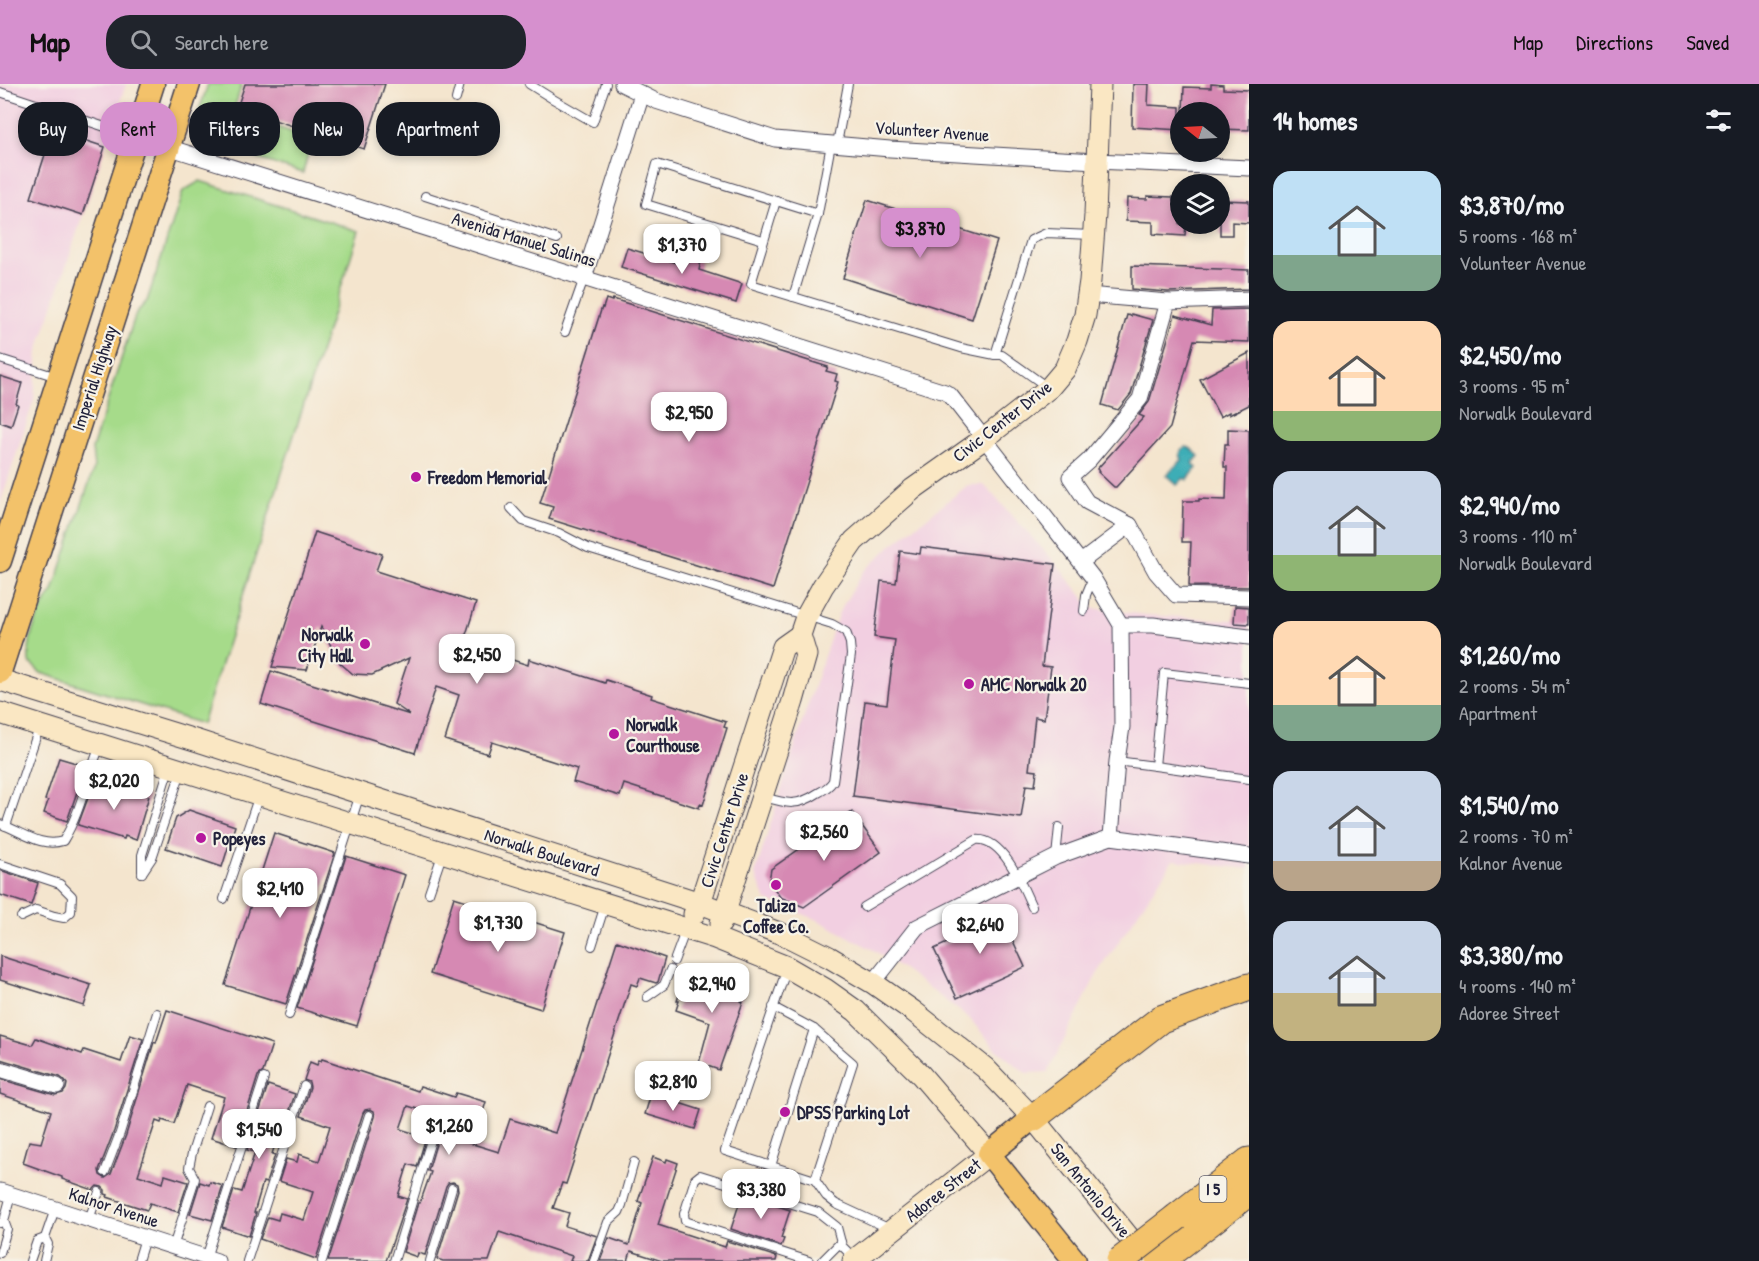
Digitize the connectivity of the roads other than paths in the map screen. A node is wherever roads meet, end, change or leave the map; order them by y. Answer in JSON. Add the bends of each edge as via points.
{"nodes":[{"id":1,"x":153,"y":84,"type":"edge"},
{"id":2,"x":189,"y":84,"type":"edge"},
{"id":3,"x":460,"y":84,"type":"edge"},
{"id":4,"x":529,"y":84,"type":"edge"},
{"id":5,"x":606,"y":84,"type":"edge"},
{"id":6,"x":622,"y":84,"type":"edge"},
{"id":7,"x":848,"y":84,"type":"edge"},
{"id":8,"x":1100,"y":84,"type":"edge"},
{"id":9,"x":0,"y":92,"type":"edge"},
{"id":10,"x":642,"y":94,"type":"junction"},
{"id":11,"x":456,"y":99,"type":"dead end"},
{"id":12,"x":147,"y":102,"type":"edge"},
{"id":13,"x":177,"y":120,"type":"edge"},
{"id":14,"x":100,"y":125,"type":"edge"},
{"id":15,"x":834,"y":144,"type":"junction"},
{"id":16,"x":177,"y":150,"type":"edge"},
{"id":17,"x":130,"y":156,"type":"edge"},
{"id":18,"x":165,"y":156,"type":"edge"},
{"id":19,"x":1096,"y":161,"type":"junction"},
{"id":20,"x":1249,"y":168,"type":"edge"},
{"id":21,"x":425,"y":196,"type":"dead end"},
{"id":22,"x":776,"y":201,"type":"junction"},
{"id":23,"x":818,"y":214,"type":"junction"},
{"id":24,"x":1094,"y":235,"type":"junction"},
{"id":25,"x":557,"y":239,"type":"dead end"},
{"id":26,"x":763,"y":240,"type":"junction"},
{"id":27,"x":584,"y":278,"type":"junction"},
{"id":28,"x":1088,"y":295,"type":"junction"},
{"id":29,"x":793,"y":297,"type":"junction"},
{"id":30,"x":1249,"y":299,"type":"edge"},
{"id":31,"x":1168,"y":302,"type":"junction"},
{"id":32,"x":565,"y":332,"type":"dead end"},
{"id":33,"x":995,"y":355,"type":"junction"},
{"id":34,"x":0,"y":359,"type":"edge"},
{"id":35,"x":59,"y":378,"type":"junction"},
{"id":36,"x":1048,"y":388,"type":"junction"},
{"id":37,"x":985,"y":438,"type":"junction"},
{"id":38,"x":511,"y":508,"type":"dead end"},
{"id":39,"x":1130,"y":525,"type":"junction"},
{"id":40,"x":1,"y":552,"type":"edge"},
{"id":41,"x":1081,"y":562,"type":"junction"},
{"id":42,"x":1093,"y":578,"type":"junction"},
{"id":43,"x":1249,"y":597,"type":"edge"},
{"id":44,"x":1084,"y":611,"type":"dead end"},
{"id":45,"x":1121,"y":625,"type":"junction"},
{"id":46,"x":803,"y":626,"type":"junction"},
{"id":47,"x":1249,"y":637,"type":"edge"},
{"id":48,"x":0,"y":672,"type":"edge"},
{"id":49,"x":0,"y":680,"type":"edge"},
{"id":50,"x":1249,"y":683,"type":"edge"},
{"id":51,"x":0,"y":713,"type":"edge"},
{"id":52,"x":40,"y":725,"type":"junction"},
{"id":53,"x":101,"y":745,"type":"junction"},
{"id":54,"x":1117,"y":761,"type":"junction"},
{"id":55,"x":1155,"y":766,"type":"junction"},
{"id":56,"x":176,"y":769,"type":"junction"},
{"id":57,"x":1249,"y":779,"type":"edge"},
{"id":58,"x":361,"y":793,"type":"junction"},
{"id":59,"x":259,"y":795,"type":"junction"},
{"id":60,"x":763,"y":796,"type":"junction"},
{"id":61,"x":350,"y":824,"type":"junction"},
{"id":62,"x":3,"y":825,"type":"edge"},
{"id":63,"x":1059,"y":827,"type":"dead end"},
{"id":64,"x":1111,"y":837,"type":"junction"},
{"id":65,"x":442,"y":853,"type":"junction"},
{"id":66,"x":1056,"y":856,"type":"junction"},
{"id":67,"x":1249,"y":856,"type":"edge"},
{"id":68,"x":0,"y":864,"type":"edge"},
{"id":69,"x":1018,"y":876,"type":"junction"},
{"id":70,"x":429,"y":893,"type":"dead end"},
{"id":71,"x":224,"y":899,"type":"dead end"},
{"id":72,"x":700,"y":903,"type":"junction"},
{"id":73,"x":606,"y":904,"type":"junction"},
{"id":74,"x":864,"y":907,"type":"dead end"},
{"id":75,"x":1032,"y":907,"type":"dead end"},
{"id":76,"x":725,"y":911,"type":"junction"},
{"id":77,"x":21,"y":917,"type":"dead end"},
{"id":78,"x":686,"y":929,"type":"junction"},
{"id":79,"x":715,"y":938,"type":"junction"},
{"id":80,"x":592,"y":946,"type":"dead end"},
{"id":81,"x":674,"y":961,"type":"dead end"},
{"id":82,"x":787,"y":967,"type":"junction"},
{"id":83,"x":670,"y":970,"type":"dead end"},
{"id":84,"x":873,"y":983,"type":"junction"},
{"id":85,"x":1249,"y":987,"type":"edge"},
{"id":86,"x":647,"y":997,"type":"dead end"},
{"id":87,"x":773,"y":1007,"type":"junction"},
{"id":88,"x":157,"y":1013,"type":"dead end"},
{"id":89,"x":289,"y":1015,"type":"dead end"},
{"id":90,"x":814,"y":1029,"type":"junction"},
{"id":91,"x":0,"y":1069,"type":"edge"},
{"id":92,"x":264,"y":1078,"type":"dead end"},
{"id":93,"x":57,"y":1086,"type":"dead end"},
{"id":94,"x":304,"y":1086,"type":"dead end"},
{"id":95,"x":207,"y":1106,"type":"dead end"},
{"id":96,"x":369,"y":1115,"type":"dead end"},
{"id":97,"x":1033,"y":1118,"type":"junction"},
{"id":98,"x":432,"y":1137,"type":"dead end"},
{"id":99,"x":989,"y":1154,"type":"junction"},
{"id":100,"x":1249,"y":1161,"type":"edge"},
{"id":101,"x":634,"y":1162,"type":"dead end"},
{"id":102,"x":771,"y":1166,"type":"junction"},
{"id":103,"x":105,"y":1172,"type":"dead end"},
{"id":104,"x":815,"y":1180,"type":"junction"},
{"id":105,"x":452,"y":1188,"type":"dead end"},
{"id":106,"x":99,"y":1192,"type":"dead end"},
{"id":107,"x":1249,"y":1192,"type":"edge"},
{"id":108,"x":6,"y":1193,"type":"edge"},
{"id":109,"x":55,"y":1209,"type":"junction"},
{"id":110,"x":89,"y":1219,"type":"junction"},
{"id":111,"x":2,"y":1222,"type":"edge"},
{"id":112,"x":1184,"y":1226,"type":"junction"},
{"id":113,"x":892,"y":1230,"type":"junction"},
{"id":114,"x":45,"y":1238,"type":"junction"},
{"id":115,"x":145,"y":1238,"type":"junction"},
{"id":116,"x":841,"y":1242,"type":"junction"},
{"id":117,"x":172,"y":1247,"type":"junction"},
{"id":118,"x":0,"y":1253,"type":"edge"},
{"id":119,"x":213,"y":1260,"type":"edge"},
{"id":120,"x":854,"y":1260,"type":"edge"},
{"id":121,"x":30,"y":1261,"type":"edge"},
{"id":122,"x":44,"y":1261,"type":"edge"},
{"id":123,"x":138,"y":1261,"type":"edge"},
{"id":124,"x":247,"y":1261,"type":"edge"},
{"id":125,"x":321,"y":1261,"type":"edge"},
{"id":126,"x":394,"y":1261,"type":"edge"},
{"id":127,"x":430,"y":1261,"type":"edge"},
{"id":128,"x":594,"y":1261,"type":"edge"},
{"id":129,"x":809,"y":1261,"type":"edge"},
{"id":130,"x":822,"y":1261,"type":"edge"},
{"id":131,"x":1075,"y":1261,"type":"edge"},
{"id":132,"x":1120,"y":1261,"type":"edge"},
{"id":133,"x":1148,"y":1261,"type":"edge"},
{"id":134,"x":1160,"y":1261,"type":"edge"}],
"edges":[{"from":1,"to":12,"type":"main road","name":"Imperial Highway"},
{"from":2,"to":13,"type":"main road","name":"Imperial Highway"},
{"from":3,"to":11,"type":"lane"},
{"from":4,"to":5,"type":"lane","via":[[593,122]]},
{"from":6,"to":10,"type":"street","name":"Volunteer Avenue"},
{"from":7,"to":15,"type":"lane"},
{"from":8,"to":19,"type":"main road","name":"Civic Center Drive"},
{"from":9,"to":14,"type":"lane"},
{"from":10,"to":15,"type":"street","name":"Volunteer Avenue","via":[[775,139]]},
{"from":10,"to":27,"type":"street"},
{"from":15,"to":19,"type":"street","name":"Volunteer Avenue"},
{"from":15,"to":23,"type":"lane"},
{"from":16,"to":27,"type":"street","name":"Avenida Manuel Salinas"},
{"from":17,"to":35,"type":"main road","name":"Imperial Highway"},
{"from":18,"to":48,"type":"main road","name":"Imperial Highway"},
{"from":19,"to":20,"type":"street","name":"Volunteer Avenue"},
{"from":19,"to":24,"type":"main road","name":"Civic Center Drive"},
{"from":21,"to":25,"type":"lane"},
{"from":22,"to":23,"type":"lane"},
{"from":22,"to":26,"type":"lane"},
{"from":22,"to":26,"type":"lane","via":[[657,164],[646,204]]},
{"from":23,"to":29,"type":"lane"},
{"from":24,"to":28,"type":"main road","name":"Civic Center Drive"},
{"from":24,"to":33,"type":"lane","via":[[1046,232],[1031,240]]},
{"from":26,"to":29,"type":"lane","via":[[751,284]]},
{"from":27,"to":32,"type":"lane"},
{"from":27,"to":37,"type":"street","name":"Avenida Manuel Salinas","via":[[945,392]]},
{"from":28,"to":31,"type":"street"},
{"from":28,"to":36,"type":"main road","name":"Civic Center Drive","via":[[1077,342],[1065,369]]},
{"from":29,"to":33,"type":"lane"},
{"from":30,"to":31,"type":"street"},
{"from":31,"to":39,"type":"street","via":[[1140,399],[1070,477],[1087,502]]},
{"from":33,"to":36,"type":"lane"},
{"from":34,"to":35,"type":"lane"},
{"from":35,"to":40,"type":"main road","name":"Imperial Highway"},
{"from":36,"to":37,"type":"main road","name":"Civic Center Drive"},
{"from":37,"to":41,"type":"street","name":"Avenida Manuel Salinas"},
{"from":37,"to":46,"type":"main road","name":"Civic Center Drive","via":[[913,489],[854,542],[823,586]]},
{"from":38,"to":46,"type":"lane","via":[[523,521],[588,548]]},
{"from":39,"to":41,"type":"street"},
{"from":39,"to":43,"type":"street","via":[[1156,572],[1176,595]]},
{"from":41,"to":42,"type":"street","name":"Avenida Manuel Salinas"},
{"from":42,"to":44,"type":"lane"},
{"from":42,"to":45,"type":"street","name":"Avenida Manuel Salinas"},
{"from":45,"to":47,"type":"street","via":[[1154,625]]},
{"from":45,"to":54,"type":"street","via":[[1122,728]]},
{"from":46,"to":60,"type":"main road","name":"Civic Center Drive","via":[[806,655]]},
{"from":46,"to":60,"type":"lane","via":[[836,626],[846,632],[850,643],[832,781],[807,801],[795,804]]},
{"from":46,"to":72,"type":"main road","name":"Civic Center Drive","via":[[783,647]]},
{"from":49,"to":58,"type":"main road","name":"Norwalk Boulevard"},
{"from":50,"to":55,"type":"lane","via":[[1164,674]]},
{"from":51,"to":52,"type":"main road","name":"Norwalk Boulevard"},
{"from":52,"to":53,"type":"main road","name":"Norwalk Boulevard"},
{"from":52,"to":62,"type":"lane"},
{"from":53,"to":56,"type":"main road","name":"Norwalk Boulevard"},
{"from":53,"to":62,"type":"lane","via":[[63,841],[53,844]]},
{"from":54,"to":55,"type":"lane"},
{"from":54,"to":64,"type":"street"},
{"from":55,"to":57,"type":"lane"},
{"from":56,"to":56,"type":"lane","via":[[142,855],[142,873],[152,858]]},
{"from":56,"to":59,"type":"main road","name":"Norwalk Boulevard"},
{"from":58,"to":61,"type":"lane"},
{"from":58,"to":72,"type":"main road","name":"Norwalk Boulevard"},
{"from":59,"to":61,"type":"main road","name":"Norwalk Boulevard"},
{"from":59,"to":71,"type":"lane"},
{"from":60,"to":76,"type":"main road","name":"Civic Center Drive"},
{"from":61,"to":65,"type":"main road","name":"Norwalk Boulevard"},
{"from":61,"to":89,"type":"lane"},
{"from":63,"to":66,"type":"lane"},
{"from":64,"to":66,"type":"street"},
{"from":64,"to":67,"type":"street"},
{"from":65,"to":70,"type":"lane"},
{"from":65,"to":73,"type":"main road","name":"Norwalk Boulevard"},
{"from":66,"to":69,"type":"street"},
{"from":68,"to":77,"type":"lane","via":[[60,884],[72,896],[70,912],[64,918],[36,910]]},
{"from":69,"to":74,"type":"lane","via":[[997,846],[976,840]]},
{"from":69,"to":75,"type":"lane"},
{"from":69,"to":84,"type":"street","via":[[916,927]]},
{"from":72,"to":76,"type":"main road","name":"Norwalk Boulevard"},
{"from":72,"to":78,"type":"main road","name":"Civic Center Drive"},
{"from":73,"to":78,"type":"main road","name":"Norwalk Boulevard"},
{"from":73,"to":80,"type":"lane"},
{"from":76,"to":79,"type":"main road","name":"Civic Center Drive"},
{"from":76,"to":84,"type":"main road","name":"Norwalk Boulevard","via":[[787,936]]},
{"from":78,"to":79,"type":"main road","name":"Norwalk Boulevard"},
{"from":78,"to":81,"type":"lane"},
{"from":79,"to":82,"type":"main road","name":"Norwalk Boulevard"},
{"from":82,"to":87,"type":"lane"},
{"from":82,"to":99,"type":"main road","name":"Norwalk Boulevard","via":[[856,1011],[921,1074]]},
{"from":83,"to":86,"type":"lane","via":[[664,985]]},
{"from":84,"to":97,"type":"main road","name":"Norwalk Boulevard","via":[[985,1068]]},
{"from":85,"to":97,"type":"highway","via":[[1161,1019]]},
{"from":87,"to":90,"type":"lane"},
{"from":87,"to":102,"type":"lane","via":[[725,1151]]},
{"from":88,"to":103,"type":"lane"},
{"from":90,"to":102,"type":"lane"},
{"from":90,"to":104,"type":"lane","via":[[853,1063]]},
{"from":91,"to":93,"type":"street"},
{"from":92,"to":119,"type":"lane"},
{"from":94,"to":124,"type":"lane"},
{"from":95,"to":117,"type":"lane","via":[[189,1168],[195,1179]]},
{"from":96,"to":125,"type":"lane"},
{"from":97,"to":99,"type":"main road","name":"Adoree Street"},
{"from":97,"to":133,"type":"main road","name":"San Antonio Drive"},
{"from":98,"to":126,"type":"lane"},
{"from":99,"to":113,"type":"main road","name":"Adoree Street"},
{"from":99,"to":131,"type":"main road"},
{"from":100,"to":112,"type":"highway","number":"I 5"},
{"from":101,"to":128,"type":"lane","via":[[622,1205],[608,1222]]},
{"from":102,"to":104,"type":"lane"},
{"from":104,"to":113,"type":"lane","via":[[836,1204]]},
{"from":105,"to":127,"type":"lane"},
{"from":106,"to":110,"type":"lane"},
{"from":107,"to":112,"type":"highway"},
{"from":108,"to":109,"type":"street","name":"Kalnor Avenue"},
{"from":108,"to":111,"type":"lane"},
{"from":109,"to":110,"type":"street","name":"Kalnor Avenue"},
{"from":109,"to":114,"type":"lane"},
{"from":110,"to":115,"type":"street","name":"Kalnor Avenue"},
{"from":111,"to":118,"type":"lane","via":[[7,1229]]},
{"from":112,"to":132,"type":"highway","number":"I 5","bridge":true},
{"from":112,"to":134,"type":"highway"},
{"from":113,"to":120,"type":"main road","name":"Adoree Street"},
{"from":114,"to":121,"type":"lane","via":[[37,1241]]},
{"from":114,"to":122,"type":"lane","via":[[48,1245]]},
{"from":115,"to":117,"type":"street","name":"Kalnor Avenue"},
{"from":115,"to":123,"type":"lane"},
{"from":116,"to":120,"type":"lane"},
{"from":116,"to":129,"type":"lane","via":[[837,1227],[818,1212],[700,1175],[695,1179],[684,1214],[686,1221]]},
{"from":116,"to":130,"type":"lane"},
{"from":117,"to":119,"type":"street","name":"Kalnor Avenue"}]}
